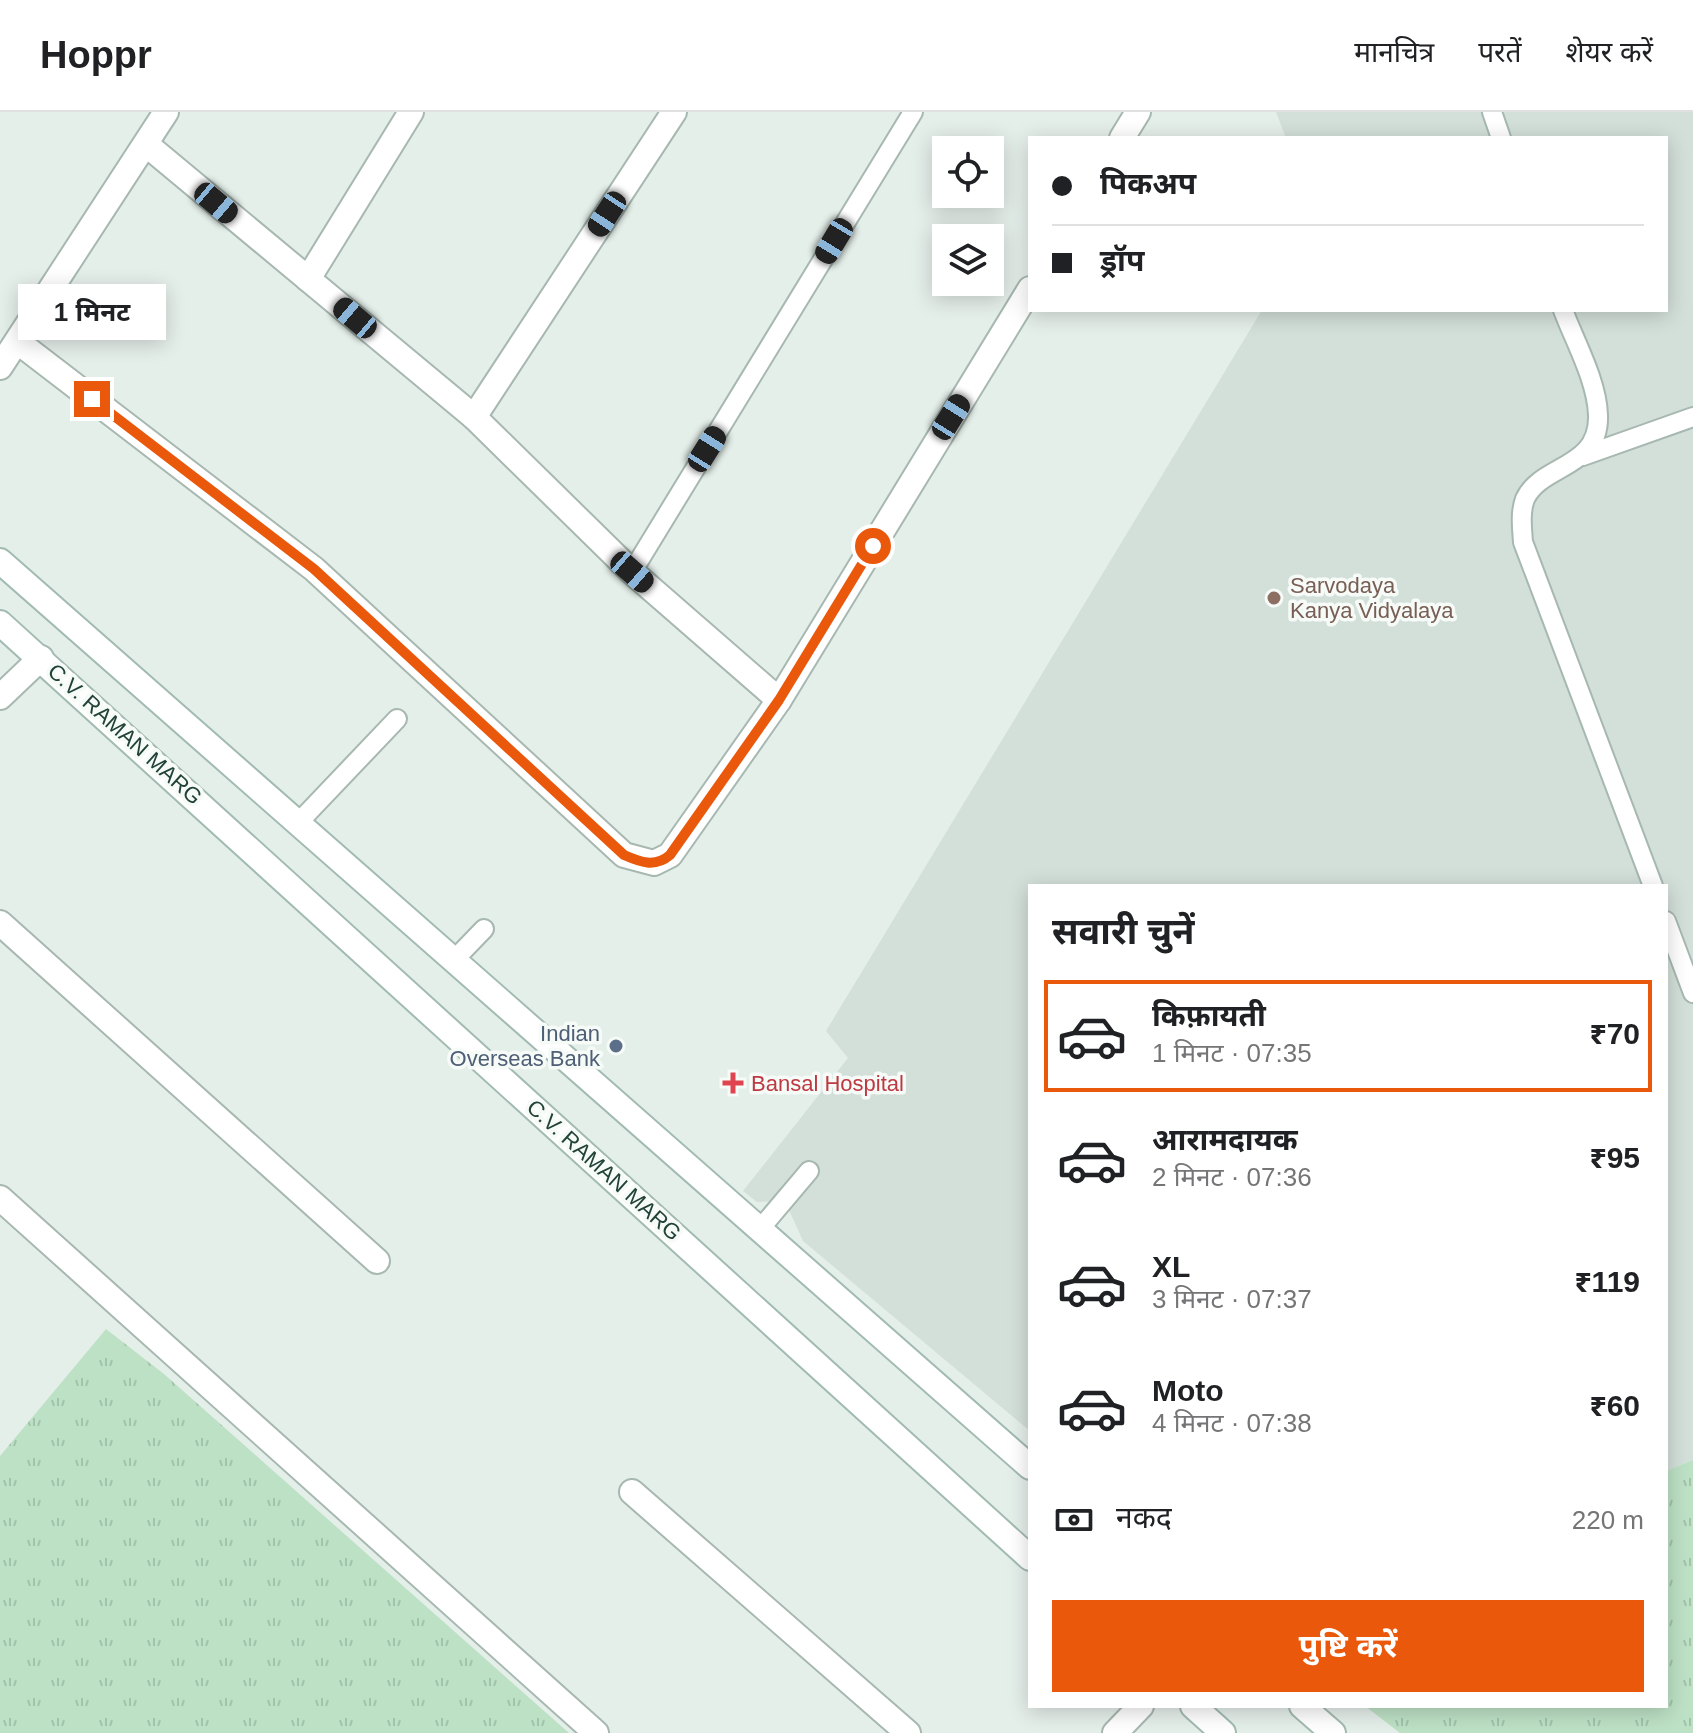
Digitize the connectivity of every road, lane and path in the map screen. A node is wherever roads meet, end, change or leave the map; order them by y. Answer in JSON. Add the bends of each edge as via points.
{"nodes":[{"id":1,"x":166,"y":112,"type":"edge"},
{"id":2,"x":411,"y":112,"type":"edge"},
{"id":3,"x":674,"y":112,"type":"edge"},
{"id":4,"x":913,"y":112,"type":"edge"},
{"id":5,"x":1138,"y":112,"type":"edge"},
{"id":6,"x":1492,"y":112,"type":"edge"},
{"id":7,"x":1123,"y":136,"type":"edge"},
{"id":8,"x":1500,"y":136,"type":"edge"},
{"id":9,"x":147,"y":145,"type":"junction"},
{"id":10,"x":308,"y":279,"type":"junction"},
{"id":11,"x":1028,"y":292,"type":"edge"},
{"id":12,"x":1564,"y":312,"type":"edge"},
{"id":13,"x":18,"y":342,"type":"junction"},
{"id":14,"x":0,"y":367,"type":"edge"},
{"id":15,"x":474,"y":417,"type":"junction"},
{"id":16,"x":1693,"y":417,"type":"edge"},
{"id":17,"x":1583,"y":456,"type":"junction"},
{"id":18,"x":0,"y":561,"type":"edge"},
{"id":19,"x":632,"y":572,"type":"junction"},
{"id":20,"x":0,"y":623,"type":"edge"},
{"id":21,"x":41,"y":658,"type":"junction"},
{"id":22,"x":0,"y":697,"type":"edge"},
{"id":23,"x":779,"y":700,"type":"junction"},
{"id":24,"x":397,"y":719,"type":"dead end"},
{"id":25,"x":374,"y":758,"type":"dead end"},
{"id":26,"x":302,"y":827,"type":"junction"},
{"id":27,"x":1652,"y":884,"type":"edge"},
{"id":28,"x":0,"y":923,"type":"edge"},
{"id":29,"x":1668,"y":926,"type":"edge"},
{"id":30,"x":484,"y":929,"type":"dead end"},
{"id":31,"x":454,"y":960,"type":"junction"},
{"id":32,"x":1693,"y":993,"type":"edge"},
{"id":33,"x":809,"y":1171,"type":"dead end"},
{"id":34,"x":0,"y":1198,"type":"edge"},
{"id":35,"x":760,"y":1229,"type":"junction"},
{"id":36,"x":377,"y":1261,"type":"dead end"},
{"id":37,"x":1028,"y":1465,"type":"edge"},
{"id":38,"x":632,"y":1492,"type":"dead end"},
{"id":39,"x":1028,"y":1556,"type":"edge"},
{"id":40,"x":1139,"y":1708,"type":"edge"},
{"id":41,"x":1195,"y":1708,"type":"edge"},
{"id":42,"x":1304,"y":1708,"type":"edge"},
{"id":43,"x":596,"y":1733,"type":"edge"},
{"id":44,"x":908,"y":1733,"type":"edge"},
{"id":45,"x":1115,"y":1733,"type":"edge"},
{"id":46,"x":1223,"y":1733,"type":"edge"},
{"id":47,"x":1333,"y":1733,"type":"edge"}],
"edges":[{"from":1,"to":9,"type":"street"},
{"from":2,"to":10,"type":"street"},
{"from":3,"to":15,"type":"street"},
{"from":4,"to":19,"type":"lane"},
{"from":5,"to":7,"type":"street"},
{"from":6,"to":8,"type":"lane"},
{"from":9,"to":10,"type":"street"},
{"from":9,"to":13,"type":"street"},
{"from":10,"to":15,"type":"street"},
{"from":11,"to":23,"type":"street"},
{"from":12,"to":17,"type":"lane","via":[[1598,412],[1598,425]]},
{"from":13,"to":14,"type":"street"},
{"from":13,"to":23,"type":"street","via":[[314,569],[624,855],[654,863],[670,855]]},
{"from":15,"to":19,"type":"street"},
{"from":16,"to":17,"type":"lane"},
{"from":17,"to":27,"type":"lane","via":[[1531,490],[1523,511],[1523,542]]},
{"from":18,"to":26,"type":"street","name":"C.V. RAMAN MARG"},
{"from":19,"to":23,"type":"street"},
{"from":20,"to":21,"type":"street","name":"C.V. RAMAN MARG"},
{"from":21,"to":22,"type":"street"},
{"from":21,"to":39,"type":"street","name":"C.V. RAMAN MARG"},
{"from":24,"to":26,"type":"lane"},
{"from":25,"to":26,"type":"lane"},
{"from":26,"to":31,"type":"street","name":"C.V. RAMAN MARG"},
{"from":28,"to":36,"type":"street"},
{"from":29,"to":32,"type":"lane"},
{"from":30,"to":31,"type":"lane"},
{"from":31,"to":35,"type":"street","name":"C.V. RAMAN MARG"},
{"from":33,"to":35,"type":"lane"},
{"from":34,"to":43,"type":"street"},
{"from":35,"to":37,"type":"street","name":"C.V. RAMAN MARG"},
{"from":38,"to":44,"type":"street"},
{"from":40,"to":45,"type":"street"},
{"from":41,"to":46,"type":"street"},
{"from":42,"to":47,"type":"street"}]}
